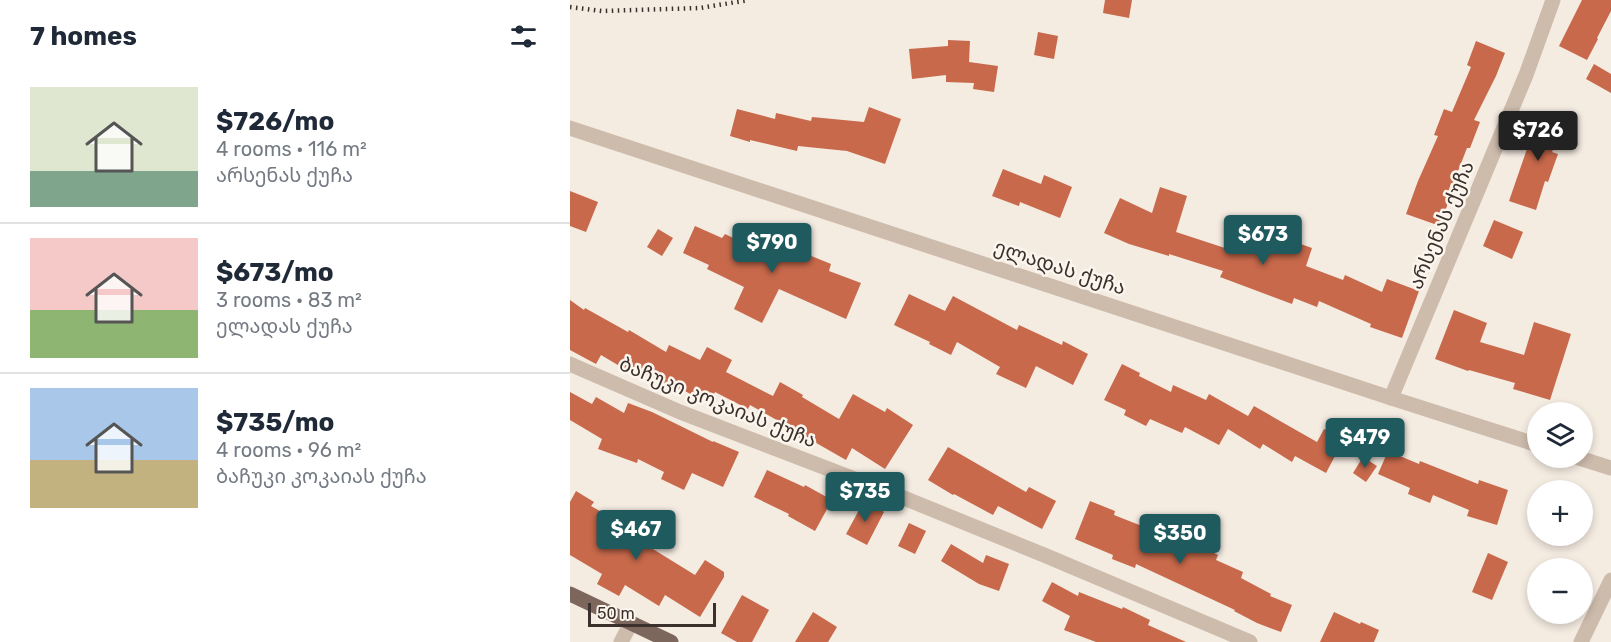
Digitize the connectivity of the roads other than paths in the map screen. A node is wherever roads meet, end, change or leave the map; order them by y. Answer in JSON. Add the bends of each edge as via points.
{"nodes":[{"id":1,"x":1553,"y":0,"type":"edge"},
{"id":2,"x":570,"y":128,"type":"edge"},
{"id":3,"x":570,"y":364,"type":"edge"},
{"id":4,"x":1391,"y":398,"type":"junction"},
{"id":5,"x":1527,"y":441,"type":"edge"},
{"id":6,"x":1593,"y":462,"type":"edge"},
{"id":7,"x":1611,"y":468,"type":"edge"},
{"id":8,"x":1611,"y":580,"type":"edge"},
{"id":9,"x":570,"y":594,"type":"edge"},
{"id":10,"x":631,"y":623,"type":"junction"},
{"id":11,"x":621,"y":642,"type":"edge"},
{"id":12,"x":671,"y":642,"type":"edge"},
{"id":13,"x":1250,"y":642,"type":"edge"},
{"id":14,"x":1581,"y":642,"type":"edge"}],
"edges":[{"from":1,"to":4,"type":"street","name":"არსენას ქუჩა","via":[[1526,75]]},
{"from":2,"to":4,"type":"street","name":"ელადას ქუჩა"},
{"from":3,"to":13,"type":"street","name":"ბაჩუკი კოკაიას ქუჩა"},
{"from":4,"to":5,"type":"street","name":"ელადას ქუჩა"},
{"from":6,"to":7,"type":"street"},
{"from":8,"to":14,"type":"street"},
{"from":9,"to":10,"type":"main road"},
{"from":10,"to":11,"type":"street"},
{"from":10,"to":12,"type":"main road"}]}
